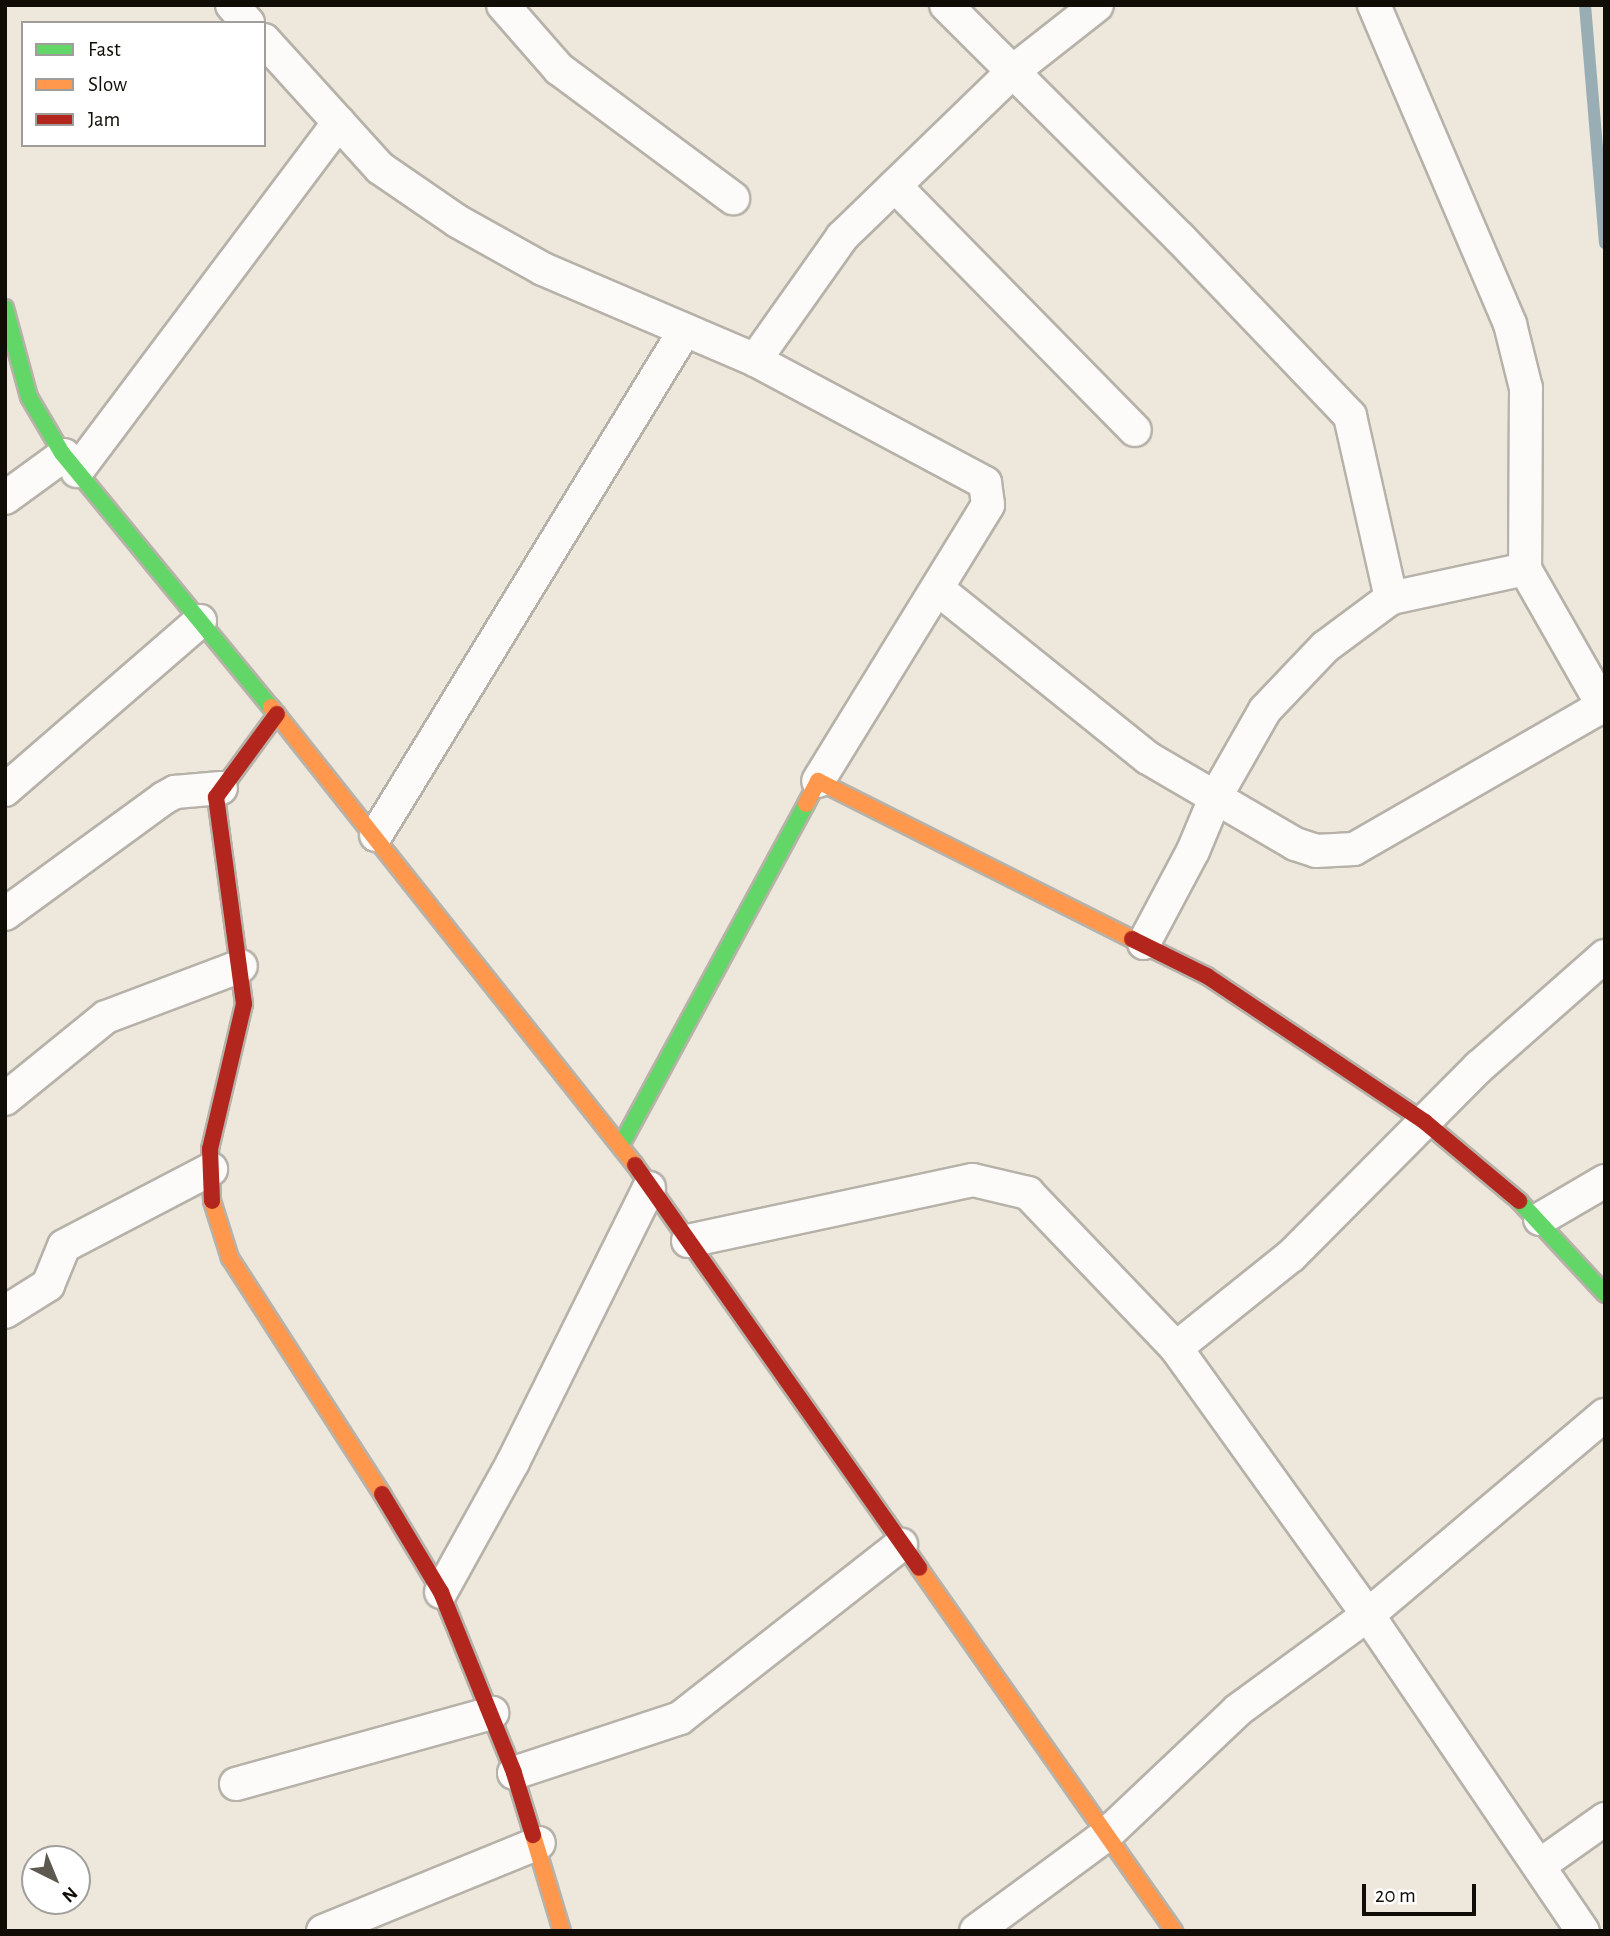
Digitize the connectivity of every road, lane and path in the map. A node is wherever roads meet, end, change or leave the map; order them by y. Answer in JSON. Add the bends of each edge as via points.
{"nodes":[{"id":1,"x":232,"y":5,"type":"edge"},
{"id":2,"x":503,"y":5,"type":"edge"},
{"id":3,"x":946,"y":5,"type":"edge"},
{"id":4,"x":1097,"y":5,"type":"edge"},
{"id":5,"x":1374,"y":5,"type":"edge"},
{"id":6,"x":246,"y":21,"type":"edge"},
{"id":7,"x":266,"y":42,"type":"edge"},
{"id":8,"x":1012,"y":72,"type":"junction"},
{"id":9,"x":339,"y":122,"type":"junction"},
{"id":10,"x":895,"y":186,"type":"junction"},
{"id":11,"x":733,"y":198,"type":"dead end"},
{"id":12,"x":5,"y":308,"type":"edge"},
{"id":13,"x":685,"y":330,"type":"junction"},
{"id":14,"x":755,"y":360,"type":"junction"},
{"id":15,"x":1135,"y":430,"type":"dead end"},
{"id":16,"x":71,"y":463,"type":"junction"},
{"id":17,"x":5,"y":498,"type":"edge"},
{"id":18,"x":1525,"y":569,"type":"junction"},
{"id":19,"x":939,"y":590,"type":"junction"},
{"id":20,"x":1391,"y":598,"type":"junction"},
{"id":21,"x":200,"y":621,"type":"junction"},
{"id":22,"x":1604,"y":707,"type":"edge"},
{"id":23,"x":277,"y":714,"type":"junction"},
{"id":24,"x":818,"y":781,"type":"junction"},
{"id":25,"x":221,"y":788,"type":"junction"},
{"id":26,"x":5,"y":790,"type":"edge"},
{"id":27,"x":1216,"y":796,"type":"junction"},
{"id":28,"x":376,"y":835,"type":"junction"},
{"id":29,"x":5,"y":914,"type":"edge"},
{"id":30,"x":1144,"y":943,"type":"junction"},
{"id":31,"x":1605,"y":956,"type":"edge"},
{"id":32,"x":241,"y":966,"type":"junction"},
{"id":33,"x":5,"y":1099,"type":"edge"},
{"id":34,"x":1425,"y":1122,"type":"junction"},
{"id":35,"x":621,"y":1145,"type":"junction"},
{"id":36,"x":211,"y":1169,"type":"junction"},
{"id":37,"x":1605,"y":1181,"type":"edge"},
{"id":38,"x":649,"y":1188,"type":"junction"},
{"id":39,"x":1540,"y":1219,"type":"junction"},
{"id":40,"x":688,"y":1241,"type":"junction"},
{"id":41,"x":1605,"y":1294,"type":"edge"},
{"id":42,"x":5,"y":1312,"type":"edge"},
{"id":43,"x":1176,"y":1348,"type":"junction"},
{"id":44,"x":1605,"y":1415,"type":"edge"},
{"id":45,"x":901,"y":1545,"type":"junction"},
{"id":46,"x":441,"y":1592,"type":"junction"},
{"id":47,"x":1368,"y":1615,"type":"junction"},
{"id":48,"x":492,"y":1713,"type":"junction"},
{"id":49,"x":514,"y":1773,"type":"junction"},
{"id":50,"x":236,"y":1784,"type":"dead end"},
{"id":51,"x":1605,"y":1819,"type":"edge"},
{"id":52,"x":1106,"y":1835,"type":"junction"},
{"id":53,"x":539,"y":1843,"type":"junction"},
{"id":54,"x":1540,"y":1865,"type":"junction"},
{"id":55,"x":323,"y":1931,"type":"edge"},
{"id":56,"x":562,"y":1931,"type":"edge"},
{"id":57,"x":976,"y":1931,"type":"edge"},
{"id":58,"x":1174,"y":1931,"type":"edge"},
{"id":59,"x":1583,"y":1931,"type":"edge"}],
"edges":[{"from":1,"to":6,"type":"street"},
{"from":2,"to":11,"type":"street","via":[[559,69]]},
{"from":3,"to":8,"type":"street"},
{"from":4,"to":8,"type":"street"},
{"from":5,"to":18,"type":"street","via":[[1510,324],[1526,388]]},
{"from":7,"to":9,"type":"street"},
{"from":8,"to":10,"type":"street"},
{"from":8,"to":20,"type":"street","via":[[1350,416]]},
{"from":9,"to":13,"type":"street","via":[[380,168],[457,221],[543,269]]},
{"from":9,"to":16,"type":"street"},
{"from":10,"to":14,"type":"street","via":[[842,237]]},
{"from":10,"to":15,"type":"street"},
{"from":12,"to":16,"type":"street","via":[[29,397]]},
{"from":13,"to":14,"type":"street"},
{"from":13,"to":28,"type":"street"},
{"from":14,"to":19,"type":"street","via":[[985,483],[988,505]]},
{"from":16,"to":17,"type":"street"},
{"from":16,"to":21,"type":"street"},
{"from":18,"to":20,"type":"street"},
{"from":18,"to":22,"type":"street"},
{"from":19,"to":24,"type":"street"},
{"from":19,"to":27,"type":"street","via":[[1148,758]]},
{"from":20,"to":27,"type":"street","via":[[1325,646],[1265,710]]},
{"from":21,"to":23,"type":"street"},
{"from":21,"to":26,"type":"street"},
{"from":22,"to":27,"type":"street","via":[[1354,849],[1316,850],[1295,844]]},
{"from":23,"to":25,"type":"street"},
{"from":23,"to":28,"type":"street"},
{"from":24,"to":30,"type":"street"},
{"from":24,"to":35,"type":"street"},
{"from":25,"to":29,"type":"street","via":[[175,792],[164,798]]},
{"from":25,"to":32,"type":"street","via":[[216,797]]},
{"from":27,"to":30,"type":"street","via":[[1193,852]]},
{"from":28,"to":35,"type":"street"},
{"from":30,"to":34,"type":"street","via":[[1207,976]]},
{"from":31,"to":34,"type":"street","via":[[1479,1067]]},
{"from":32,"to":33,"type":"street","via":[[106,1017]]},
{"from":32,"to":36,"type":"street","via":[[242,1022],[210,1149]]},
{"from":34,"to":39,"type":"street"},
{"from":34,"to":43,"type":"street","via":[[1291,1256]]},
{"from":35,"to":38,"type":"street"},
{"from":36,"to":42,"type":"street","via":[[64,1246],[48,1285]]},
{"from":36,"to":46,"type":"street","via":[[211,1198],[230,1258]]},
{"from":37,"to":39,"type":"street"},
{"from":38,"to":40,"type":"street"},
{"from":38,"to":46,"type":"street","via":[[513,1462]]},
{"from":39,"to":41,"type":"street"},
{"from":40,"to":43,"type":"street","via":[[972,1180],[1001,1183],[1028,1193]]},
{"from":40,"to":45,"type":"street"},
{"from":43,"to":47,"type":"street"},
{"from":44,"to":47,"type":"street"},
{"from":45,"to":49,"type":"street","via":[[680,1718]]},
{"from":45,"to":52,"type":"street"},
{"from":46,"to":48,"type":"street"},
{"from":47,"to":52,"type":"street","via":[[1238,1710]]},
{"from":47,"to":54,"type":"street"},
{"from":48,"to":49,"type":"street"},
{"from":48,"to":50,"type":"street"},
{"from":49,"to":53,"type":"street"},
{"from":51,"to":54,"type":"street"},
{"from":52,"to":57,"type":"street"},
{"from":52,"to":58,"type":"street"},
{"from":53,"to":55,"type":"street"},
{"from":53,"to":56,"type":"street"},
{"from":54,"to":59,"type":"street"}]}
